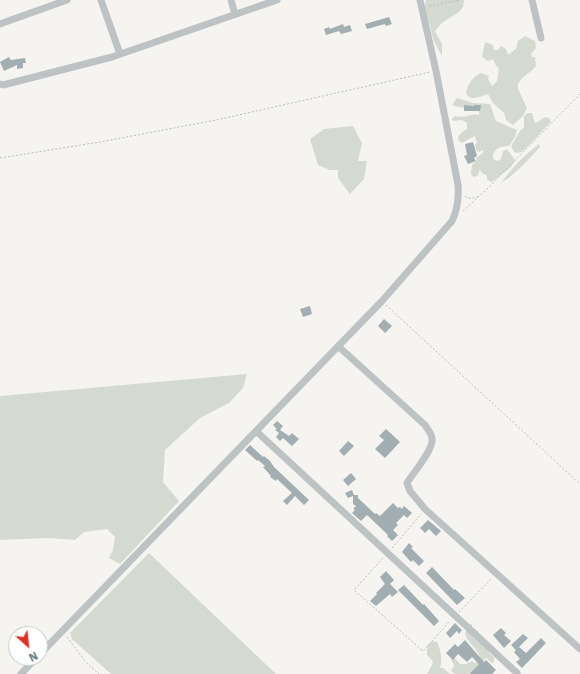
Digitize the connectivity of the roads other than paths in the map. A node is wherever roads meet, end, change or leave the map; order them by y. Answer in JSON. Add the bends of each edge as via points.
{"nodes":[{"id":1,"x":67,"y":0,"type":"edge"},
{"id":2,"x":101,"y":0,"type":"edge"},
{"id":3,"x":231,"y":0,"type":"edge"},
{"id":4,"x":277,"y":0,"type":"edge"},
{"id":5,"x":532,"y":0,"type":"edge"},
{"id":6,"x":421,"y":4,"type":"edge"},
{"id":7,"x":235,"y":14,"type":"junction"},
{"id":8,"x":0,"y":24,"type":"edge"},
{"id":9,"x":542,"y":38,"type":"dead end"},
{"id":10,"x":120,"y":54,"type":"junction"},
{"id":11,"x":0,"y":84,"type":"edge"},
{"id":12,"x":338,"y":346,"type":"junction"},
{"id":13,"x":256,"y":431,"type":"junction"},
{"id":14,"x":48,"y":646,"type":"edge"},
{"id":15,"x":580,"y":649,"type":"edge"},
{"id":16,"x":28,"y":666,"type":"edge"},
{"id":17,"x":517,"y":673,"type":"dead end"},
{"id":18,"x":21,"y":674,"type":"edge"}],
"edges":[{"from":1,"to":8,"type":"street"},
{"from":2,"to":10,"type":"street"},
{"from":3,"to":7,"type":"street"},
{"from":4,"to":7,"type":"street"},
{"from":5,"to":9,"type":"street"},
{"from":6,"to":12,"type":"street","via":[[458,191],[457,210],[452,221],[382,301]]},
{"from":7,"to":10,"type":"street"},
{"from":10,"to":11,"type":"street"},
{"from":12,"to":13,"type":"street"},
{"from":12,"to":15,"type":"street","via":[[425,425],[430,433],[433,441],[430,448],[407,483],[410,491],[425,509]]},
{"from":13,"to":14,"type":"street"},
{"from":13,"to":17,"type":"street"},
{"from":16,"to":18,"type":"street"}]}
